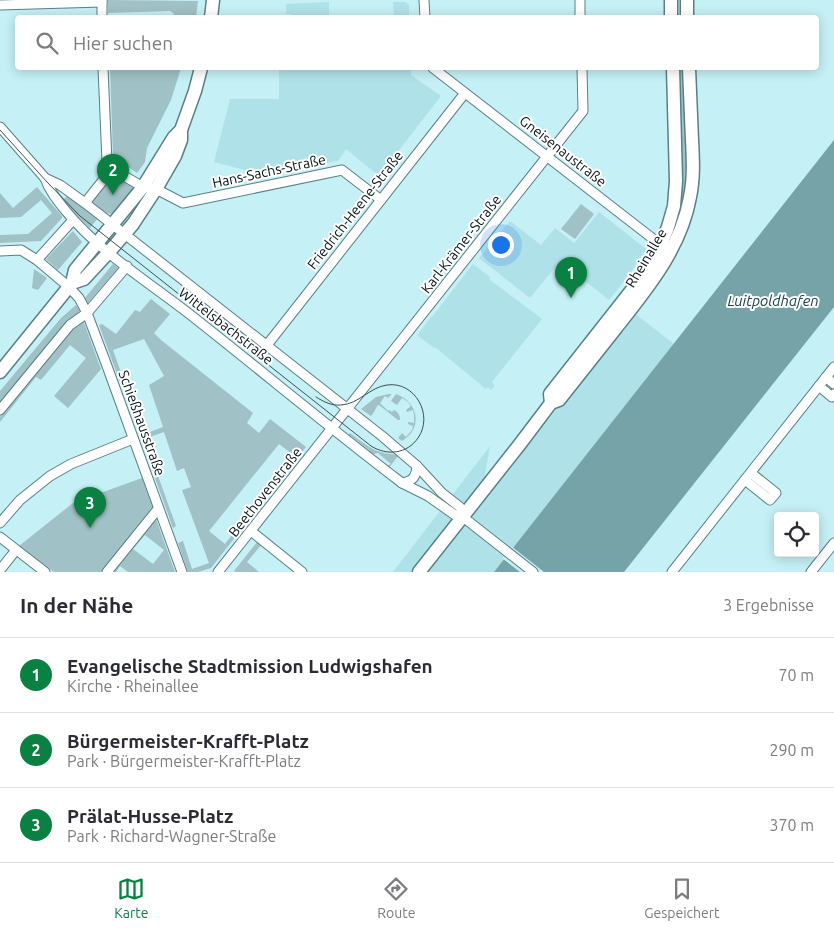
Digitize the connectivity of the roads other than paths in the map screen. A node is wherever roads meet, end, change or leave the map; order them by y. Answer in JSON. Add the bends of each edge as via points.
{"nodes":[{"id":1,"x":213,"y":0,"type":"edge"},
{"id":2,"x":424,"y":0,"type":"edge"},
{"id":3,"x":580,"y":0,"type":"edge"},
{"id":4,"x":670,"y":0,"type":"edge"},
{"id":5,"x":687,"y":0,"type":"edge"},
{"id":6,"x":102,"y":1,"type":"edge"},
{"id":7,"x":0,"y":5,"type":"edge"},
{"id":8,"x":102,"y":15,"type":"edge"},
{"id":9,"x":211,"y":15,"type":"edge"},
{"id":10,"x":425,"y":15,"type":"edge"},
{"id":11,"x":580,"y":15,"type":"edge"},
{"id":12,"x":671,"y":15,"type":"edge"},
{"id":13,"x":687,"y":15,"type":"edge"},
{"id":14,"x":103,"y":70,"type":"edge"},
{"id":15,"x":200,"y":70,"type":"edge"},
{"id":16,"x":435,"y":70,"type":"edge"},
{"id":17,"x":582,"y":70,"type":"edge"},
{"id":18,"x":673,"y":70,"type":"edge"},
{"id":19,"x":689,"y":70,"type":"edge"},
{"id":20,"x":465,"y":93,"type":"junction"},
{"id":21,"x":0,"y":127,"type":"edge"},
{"id":22,"x":181,"y":130,"type":"junction"},
{"id":23,"x":548,"y":156,"type":"junction"},
{"id":24,"x":112,"y":169,"type":"junction"},
{"id":25,"x":46,"y":178,"type":"junction"},
{"id":26,"x":143,"y":187,"type":"junction"},
{"id":27,"x":159,"y":191,"type":"junction"},
{"id":28,"x":381,"y":200,"type":"junction"},
{"id":29,"x":85,"y":203,"type":"junction"},
{"id":30,"x":73,"y":220,"type":"junction"},
{"id":31,"x":112,"y":225,"type":"junction"},
{"id":32,"x":124,"y":234,"type":"junction"},
{"id":33,"x":97,"y":242,"type":"junction"},
{"id":34,"x":661,"y":245,"type":"junction"},
{"id":35,"x":0,"y":251,"type":"edge"},
{"id":36,"x":109,"y":252,"type":"junction"},
{"id":37,"x":37,"y":260,"type":"junction"},
{"id":38,"x":126,"y":266,"type":"junction"},
{"id":39,"x":71,"y":285,"type":"junction"},
{"id":40,"x":623,"y":310,"type":"junction"},
{"id":41,"x":87,"y":313,"type":"junction"},
{"id":42,"x":267,"y":345,"type":"junction"},
{"id":43,"x":834,"y":367,"type":"edge"},
{"id":44,"x":0,"y":372,"type":"edge"},
{"id":45,"x":826,"y":377,"type":"junction"},
{"id":46,"x":834,"y":384,"type":"edge"},
{"id":47,"x":819,"y":386,"type":"junction"},
{"id":48,"x":834,"y":394,"type":"edge"},
{"id":49,"x":348,"y":409,"type":"junction"},
{"id":50,"x":0,"y":410,"type":"edge"},
{"id":51,"x":332,"y":428,"type":"junction"},
{"id":52,"x":133,"y":439,"type":"junction"},
{"id":53,"x":417,"y":466,"type":"junction"},
{"id":54,"x":402,"y":483,"type":"junction"},
{"id":55,"x":158,"y":509,"type":"junction"},
{"id":56,"x":463,"y":517,"type":"junction"},
{"id":57,"x":0,"y":523,"type":"edge"},
{"id":58,"x":251,"y":531,"type":"junction"},
{"id":59,"x":0,"y":537,"type":"edge"},
{"id":60,"x":834,"y":543,"type":"edge"},
{"id":61,"x":16,"y":550,"type":"junction"},
{"id":62,"x":0,"y":570,"type":"edge"},
{"id":63,"x":44,"y":572,"type":"edge"},
{"id":64,"x":107,"y":572,"type":"edge"},
{"id":65,"x":182,"y":572,"type":"edge"},
{"id":66,"x":218,"y":572,"type":"edge"},
{"id":67,"x":302,"y":572,"type":"edge"},
{"id":68,"x":419,"y":572,"type":"edge"},
{"id":69,"x":533,"y":572,"type":"edge"},
{"id":70,"x":672,"y":572,"type":"edge"},
{"id":71,"x":811,"y":572,"type":"edge"}],
"edges":[{"from":1,"to":9,"type":"street"},
{"from":2,"to":10,"type":"street"},
{"from":3,"to":11,"type":"street"},
{"from":4,"to":12,"type":"street"},
{"from":5,"to":13,"type":"street"},
{"from":6,"to":7,"type":"street"},
{"from":6,"to":8,"type":"street"},
{"from":14,"to":24,"type":"street","via":[[107,162]]},
{"from":15,"to":22,"type":"street"},
{"from":16,"to":20,"type":"street","name":"Gneisenaustraße"},
{"from":17,"to":23,"type":"street","name":"Karl-Krämer-Straße","via":[[583,111]]},
{"from":18,"to":34,"type":"street","name":"Rheinallee","via":[[676,189]]},
{"from":19,"to":40,"type":"street","name":"Rheinallee","via":[[693,177],[689,203],[666,259],[653,280]]},
{"from":20,"to":23,"type":"street","name":"Gneisenaustraße"},
{"from":20,"to":28,"type":"street","name":"Friedrich-Heene-Straße"},
{"from":21,"to":25,"type":"street","name":"Wittelsbachstraße"},
{"from":22,"to":26,"type":"street"},
{"from":22,"to":27,"type":"street","via":[[181,140]]},
{"from":23,"to":34,"type":"street","name":"Gneisenaustraße"},
{"from":23,"to":49,"type":"street","name":"Karl-Krämer-Straße"},
{"from":24,"to":26,"type":"street"},
{"from":24,"to":29,"type":"street"},
{"from":25,"to":29,"type":"street","name":"Wittelsbachstraße"},
{"from":25,"to":30,"type":"street","name":"Wittelsbachstraße","via":[[53,195]]},
{"from":26,"to":27,"type":"street","name":"Hans-Sachs-Straße"},
{"from":26,"to":31,"type":"street"},
{"from":27,"to":28,"type":"street","name":"Hans-Sachs-Straße","via":[[184,203],[342,170]]},
{"from":27,"to":32,"type":"street"},
{"from":28,"to":42,"type":"street","name":"Friedrich-Heene-Straße"},
{"from":29,"to":31,"type":"street","name":"Wittelsbachstraße"},
{"from":30,"to":33,"type":"street","name":"Wittelsbachstraße"},
{"from":30,"to":37,"type":"street"},
{"from":31,"to":32,"type":"street","name":"Wittelsbachstraße"},
{"from":31,"to":33,"type":"street"},
{"from":32,"to":36,"type":"street"},
{"from":32,"to":42,"type":"street","name":"Wittelsbachstraße"},
{"from":33,"to":36,"type":"street","name":"Wittelsbachstraße"},
{"from":33,"to":39,"type":"street","via":[[76,270]]},
{"from":34,"to":40,"type":"street","name":"Rheinallee"},
{"from":35,"to":37,"type":"street","name":"Schießhausstraße","via":[[21,250]]},
{"from":36,"to":38,"type":"street","name":"Wittelsbachstraße"},
{"from":36,"to":39,"type":"street","via":[[84,279]]},
{"from":37,"to":39,"type":"street","name":"Schießhausstraße"},
{"from":38,"to":41,"type":"street"},
{"from":38,"to":51,"type":"street","name":"Wittelsbachstraße"},
{"from":39,"to":41,"type":"street","name":"Schießhausstraße"},
{"from":39,"to":44,"type":"street"},
{"from":40,"to":56,"type":"street","name":"Rheinallee","via":[[559,400],[550,403]]},
{"from":41,"to":50,"type":"street","via":[[70,325]]},
{"from":41,"to":52,"type":"street","name":"Schießhausstraße"},
{"from":42,"to":49,"type":"street","name":"Wittelsbachstraße"},
{"from":43,"to":45,"type":"street"},
{"from":45,"to":46,"type":"street"},
{"from":45,"to":47,"type":"street"},
{"from":47,"to":48,"type":"street","via":[[832,397]]},
{"from":47,"to":70,"type":"street"},
{"from":49,"to":51,"type":"street","name":"Karl-Krämer-Straße"},
{"from":49,"to":53,"type":"street","name":"Wittelsbachstraße"},
{"from":51,"to":54,"type":"street","name":"Wittelsbachstraße"},
{"from":51,"to":58,"type":"street","name":"Beethovenstraße"},
{"from":52,"to":55,"type":"street","name":"Schießhausstraße"},
{"from":52,"to":57,"type":"street","via":[[50,476],[20,500]]},
{"from":53,"to":54,"type":"street","via":[[414,478]]},
{"from":53,"to":56,"type":"street","name":"Wittelsbachstraße","via":[[460,507]]},
{"from":54,"to":56,"type":"street","name":"Wittelsbachstraße"},
{"from":55,"to":64,"type":"street"},
{"from":55,"to":65,"type":"street","name":"Schießhausstraße"},
{"from":56,"to":68,"type":"street","name":"Rheinallee"},
{"from":56,"to":69,"type":"street"},
{"from":58,"to":66,"type":"street","name":"Beethovenstraße"},
{"from":58,"to":67,"type":"street"},
{"from":59,"to":61,"type":"street"},
{"from":60,"to":71,"type":"street"},
{"from":61,"to":62,"type":"street"},
{"from":61,"to":63,"type":"street"}]}
